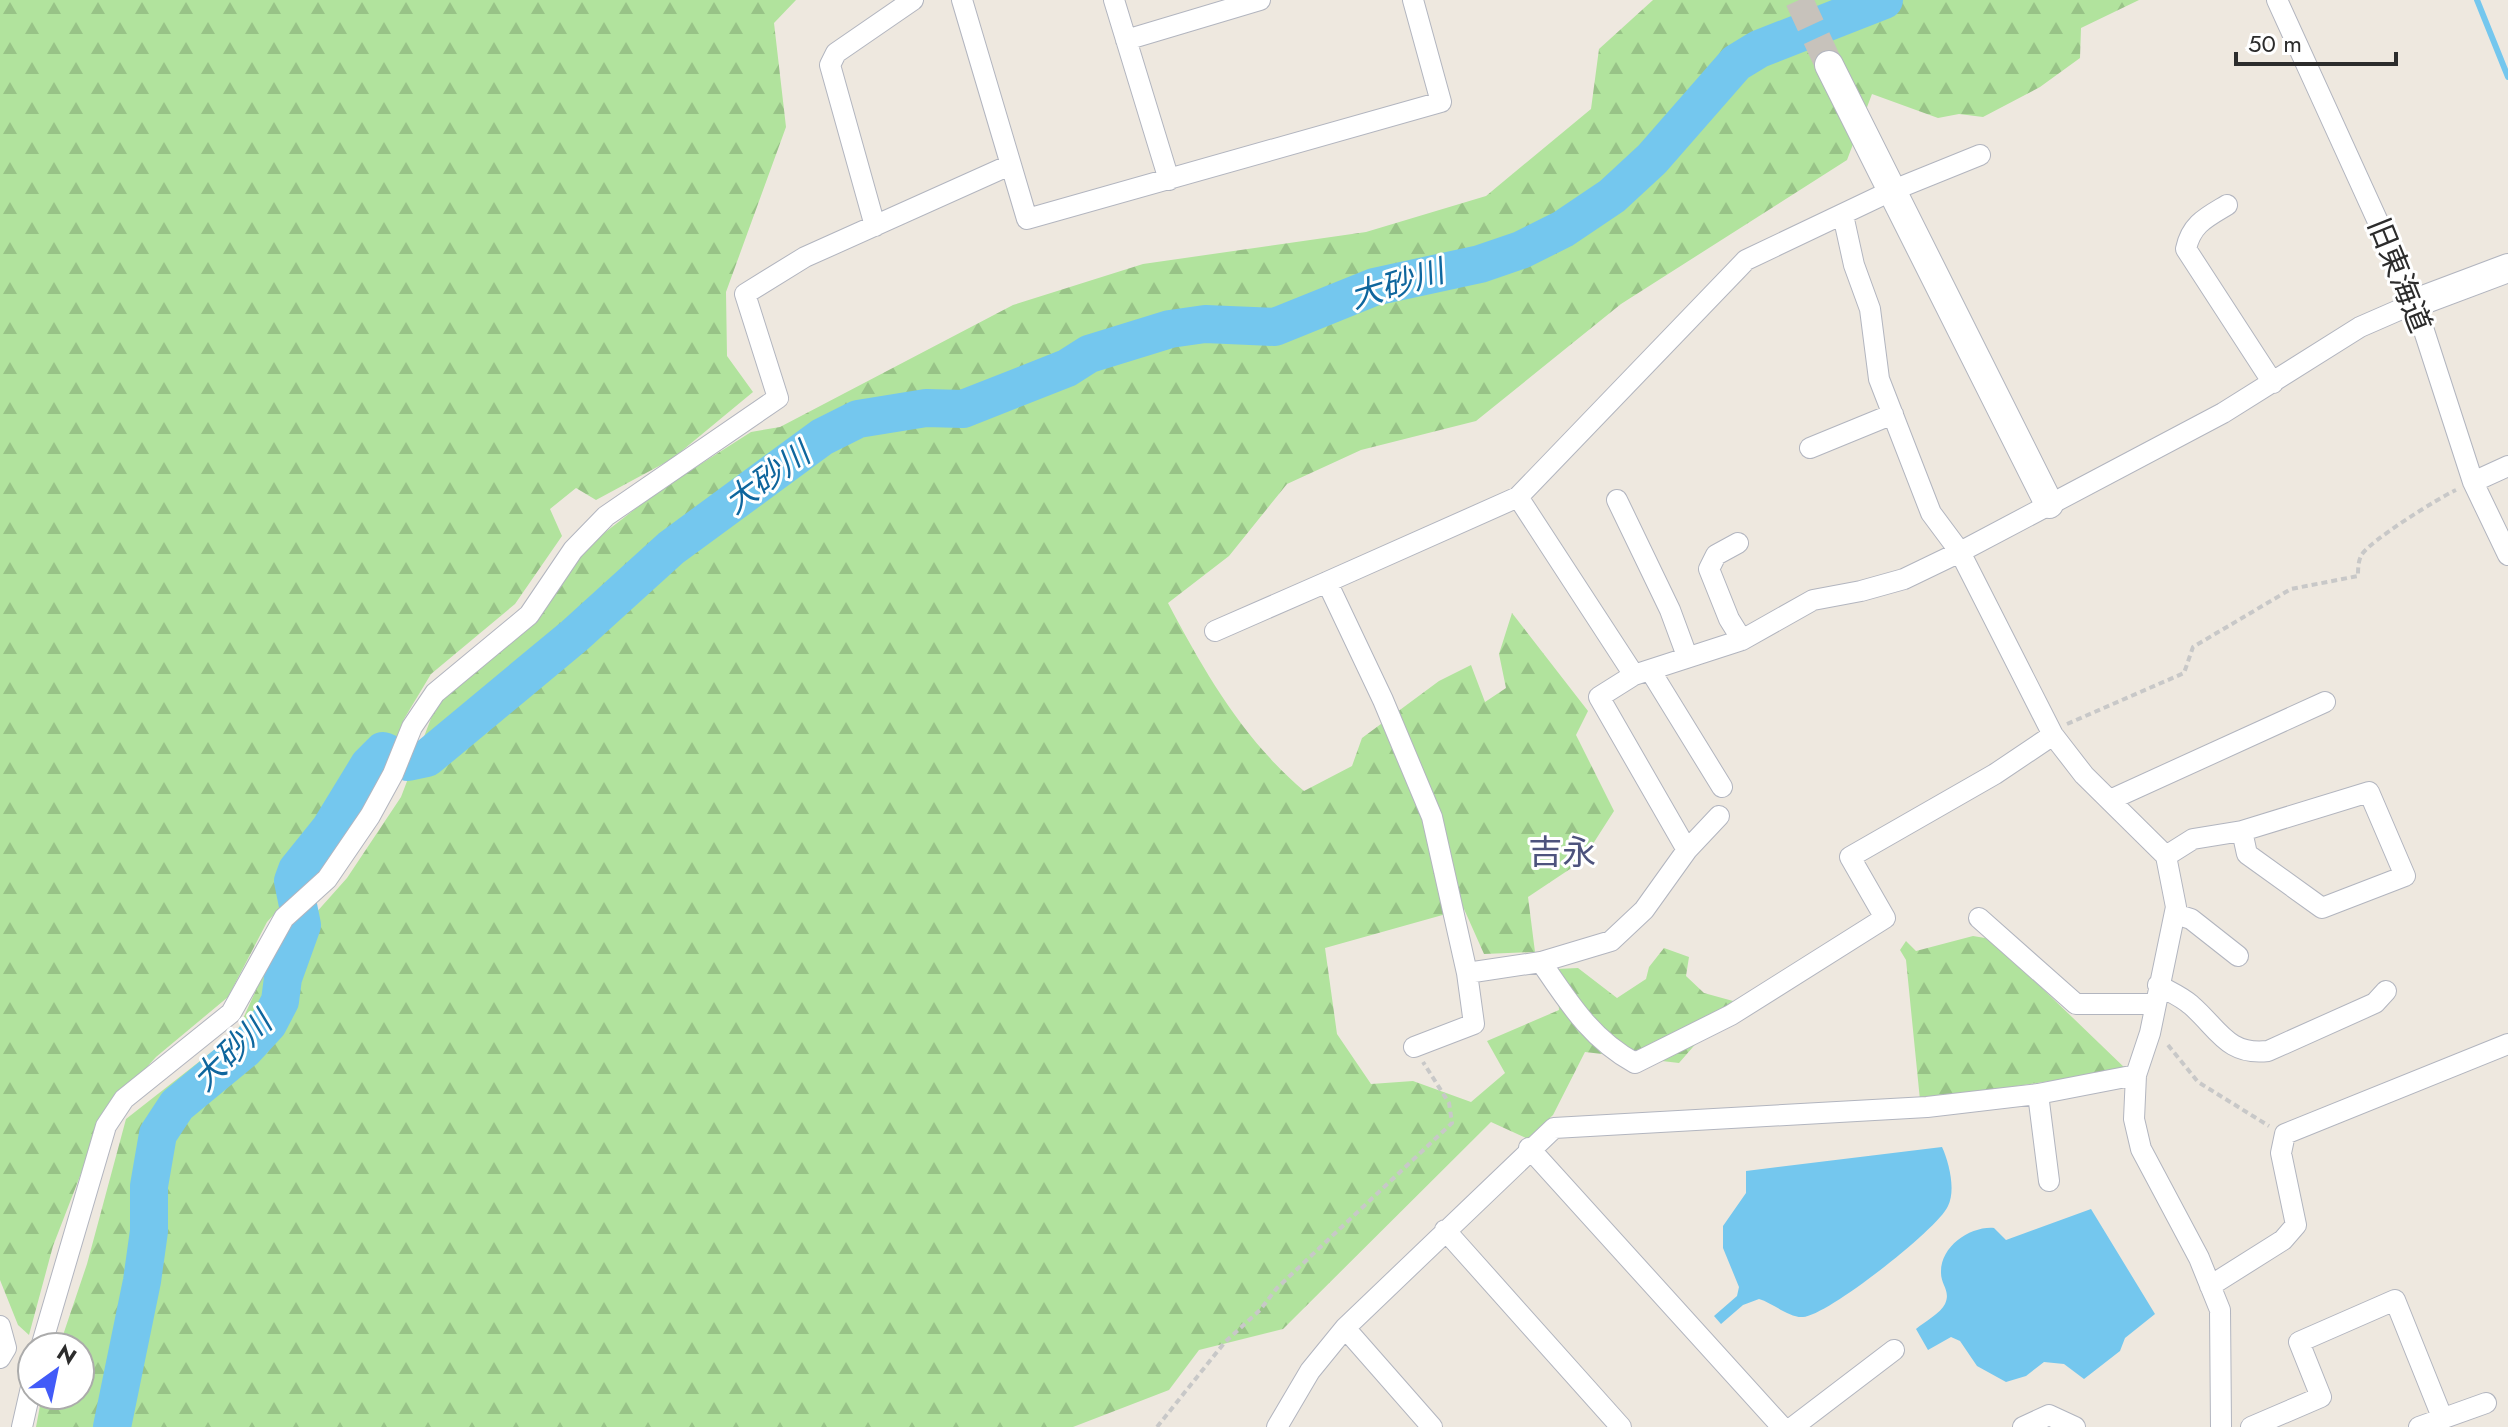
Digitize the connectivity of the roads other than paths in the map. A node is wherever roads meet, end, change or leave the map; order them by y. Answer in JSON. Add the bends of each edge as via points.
{"nodes":[{"id":1,"x":913,"y":0,"type":"edge"},
{"id":2,"x":962,"y":0,"type":"edge"},
{"id":3,"x":1114,"y":0,"type":"edge"},
{"id":4,"x":1260,"y":0,"type":"edge"},
{"id":5,"x":1413,"y":0,"type":"edge"},
{"id":6,"x":2277,"y":0,"type":"edge"},
{"id":7,"x":1126,"y":40,"type":"junction"},
{"id":8,"x":1829,"y":65,"type":"tunnel mouth"},
{"id":9,"x":1980,"y":155,"type":"dead end"},
{"id":10,"x":1010,"y":165,"type":"junction"},
{"id":11,"x":1169,"y":180,"type":"junction"},
{"id":12,"x":1891,"y":191,"type":"junction"},
{"id":13,"x":2227,"y":205,"type":"dead end"},
{"id":14,"x":1843,"y":215,"type":"junction"},
{"id":15,"x":875,"y":226,"type":"junction"},
{"id":16,"x":2508,"y":268,"type":"edge"},
{"id":17,"x":2415,"y":303,"type":"junction"},
{"id":18,"x":2273,"y":383,"type":"junction"},
{"id":19,"x":1893,"y":414,"type":"junction"},
{"id":20,"x":1810,"y":448,"type":"dead end"},
{"id":21,"x":2508,"y":466,"type":"edge"},
{"id":22,"x":2473,"y":482,"type":"junction"},
{"id":23,"x":1518,"y":497,"type":"junction"},
{"id":24,"x":1617,"y":500,"type":"dead end"},
{"id":25,"x":2049,"y":504,"type":"junction"},
{"id":26,"x":1738,"y":543,"type":"dead end"},
{"id":27,"x":1960,"y":552,"type":"junction"},
{"id":28,"x":2508,"y":555,"type":"edge"},
{"id":29,"x":1327,"y":582,"type":"junction"},
{"id":30,"x":1215,"y":631,"type":"dead end"},
{"id":31,"x":1742,"y":640,"type":"junction"},
{"id":32,"x":1687,"y":656,"type":"junction"},
{"id":33,"x":1642,"y":672,"type":"junction"},
{"id":34,"x":2325,"y":702,"type":"dead end"},
{"id":35,"x":2053,"y":735,"type":"junction"},
{"id":36,"x":1722,"y":787,"type":"dead end"},
{"id":37,"x":2110,"y":800,"type":"junction"},
{"id":38,"x":1719,"y":816,"type":"dead end"},
{"id":39,"x":2242,"y":831,"type":"junction"},
{"id":40,"x":1687,"y":850,"type":"junction"},
{"id":41,"x":2166,"y":856,"type":"junction"},
{"id":42,"x":2175,"y":914,"type":"junction"},
{"id":43,"x":1979,"y":918,"type":"dead end"},
{"id":44,"x":2238,"y":956,"type":"dead end"},
{"id":45,"x":1541,"y":962,"type":"junction"},
{"id":46,"x":1467,"y":973,"type":"junction"},
{"id":47,"x":2386,"y":991,"type":"dead end"},
{"id":48,"x":2156,"y":994,"type":"junction"},
{"id":49,"x":2508,"y":1044,"type":"edge"},
{"id":50,"x":1414,"y":1047,"type":"road end"},
{"id":51,"x":2136,"y":1075,"type":"junction"},
{"id":52,"x":2038,"y":1094,"type":"junction"},
{"id":53,"x":1529,"y":1148,"type":"junction"},
{"id":54,"x":2049,"y":1181,"type":"dead end"},
{"id":55,"x":1445,"y":1230,"type":"junction"},
{"id":56,"x":2210,"y":1286,"type":"junction"},
{"id":57,"x":0,"y":1326,"type":"edge"},
{"id":58,"x":1345,"y":1328,"type":"junction"},
{"id":59,"x":46,"y":1331,"type":"edge"},
{"id":60,"x":1894,"y":1350,"type":"dead end"},
{"id":61,"x":3,"y":1353,"type":"edge"},
{"id":62,"x":2486,"y":1403,"type":"dead end"},
{"id":63,"x":2442,"y":1417,"type":"junction"},
{"id":64,"x":1277,"y":1427,"type":"edge"},
{"id":65,"x":1432,"y":1427,"type":"edge"},
{"id":66,"x":1621,"y":1427,"type":"edge"},
{"id":67,"x":1782,"y":1427,"type":"edge"},
{"id":68,"x":1793,"y":1427,"type":"edge"},
{"id":69,"x":2023,"y":1427,"type":"edge"},
{"id":70,"x":2075,"y":1427,"type":"edge"},
{"id":71,"x":2223,"y":1427,"type":"edge"},
{"id":72,"x":2251,"y":1427,"type":"edge"},
{"id":73,"x":2419,"y":1427,"type":"edge"}],
"edges":[{"from":1,"to":15,"type":"street","via":[[836,53],[830,65]]},
{"from":2,"to":10,"type":"street"},
{"from":3,"to":7,"type":"street"},
{"from":4,"to":7,"type":"street"},
{"from":5,"to":11,"type":"street","via":[[1441,102]]},
{"from":6,"to":17,"type":"street","name":"旧東海道"},
{"from":7,"to":11,"type":"street"},
{"from":8,"to":12,"type":"street"},
{"from":9,"to":12,"type":"street"},
{"from":10,"to":11,"type":"street","via":[[1027,219]]},
{"from":10,"to":15,"type":"street"},
{"from":12,"to":14,"type":"street"},
{"from":12,"to":25,"type":"street"},
{"from":13,"to":18,"type":"street","via":[[2199,221],[2189,233],[2186,249]]},
{"from":14,"to":19,"type":"street","via":[[1870,309],[1879,379]]},
{"from":14,"to":23,"type":"street","via":[[1746,260]]},
{"from":15,"to":59,"type":"street","via":[[805,257],[745,294],[778,398],[606,516],[573,550],[529,615],[435,693],[412,727],[370,816],[327,879],[284,918],[231,1013],[124,1099],[102,1139]]},
{"from":16,"to":17,"type":"street"},
{"from":17,"to":18,"type":"street","via":[[2360,327]]},
{"from":17,"to":22,"type":"street","name":"旧東海道"},
{"from":18,"to":25,"type":"street"},
{"from":19,"to":20,"type":"street"},
{"from":19,"to":27,"type":"street","via":[[1931,513]]},
{"from":21,"to":22,"type":"street"},
{"from":22,"to":28,"type":"street","name":"旧東海道"},
{"from":23,"to":29,"type":"street"},
{"from":23,"to":33,"type":"street"},
{"from":24,"to":32,"type":"street","via":[[1665,597]]},
{"from":25,"to":27,"type":"street"},
{"from":26,"to":31,"type":"street","via":[[1716,555],[1709,569]]},
{"from":27,"to":31,"type":"street","via":[[1904,579],[1813,600]]},
{"from":27,"to":35,"type":"street"},
{"from":29,"to":30,"type":"street"},
{"from":29,"to":46,"type":"street","via":[[1432,817]]},
{"from":31,"to":32,"type":"street"},
{"from":32,"to":33,"type":"street"},
{"from":33,"to":36,"type":"street"},
{"from":33,"to":40,"type":"street","via":[[1599,697]]},
{"from":34,"to":37,"type":"street"},
{"from":35,"to":37,"type":"street"},
{"from":35,"to":45,"type":"street","via":[[1850,857],[1885,918],[1731,1015],[1635,1063],[1584,1026]]},
{"from":37,"to":41,"type":"street"},
{"from":38,"to":40,"type":"street"},
{"from":39,"to":39,"type":"street","via":[[2369,792],[2405,876],[2322,908],[2247,854]]},
{"from":39,"to":41,"type":"street","via":[[2193,839]]},
{"from":40,"to":45,"type":"street","via":[[1644,910],[1611,941]]},
{"from":41,"to":42,"type":"street"},
{"from":42,"to":44,"type":"street","via":[[2191,919]]},
{"from":42,"to":48,"type":"street"},
{"from":43,"to":48,"type":"street","via":[[2076,1004]]},
{"from":45,"to":46,"type":"street"},
{"from":46,"to":50,"type":"street","via":[[1474,1024]]},
{"from":47,"to":48,"type":"street","via":[[2375,1003],[2251,1054],[2235,1048],[2189,1003]]},
{"from":48,"to":51,"type":"street"},
{"from":49,"to":56,"type":"street","via":[[2285,1134],[2281,1153],[2296,1225],[2283,1240]]},
{"from":51,"to":52,"type":"street"},
{"from":51,"to":56,"type":"street","via":[[2134,1119],[2141,1149]]},
{"from":52,"to":53,"type":"street","via":[[1927,1107],[1565,1126],[1554,1128]]},
{"from":52,"to":54,"type":"street"},
{"from":53,"to":55,"type":"street"},
{"from":53,"to":67,"type":"street"},
{"from":55,"to":58,"type":"street"},
{"from":55,"to":66,"type":"street"},
{"from":56,"to":71,"type":"street","via":[[2220,1310]]},
{"from":57,"to":61,"type":"street"},
{"from":58,"to":64,"type":"street","via":[[1310,1371]]},
{"from":58,"to":65,"type":"street"},
{"from":60,"to":68,"type":"street"},
{"from":62,"to":63,"type":"street"},
{"from":63,"to":72,"type":"street","via":[[2395,1300],[2299,1342],[2321,1397]]},
{"from":63,"to":73,"type":"street"},
{"from":69,"to":70,"type":"street","via":[[2049,1415]]}]}
